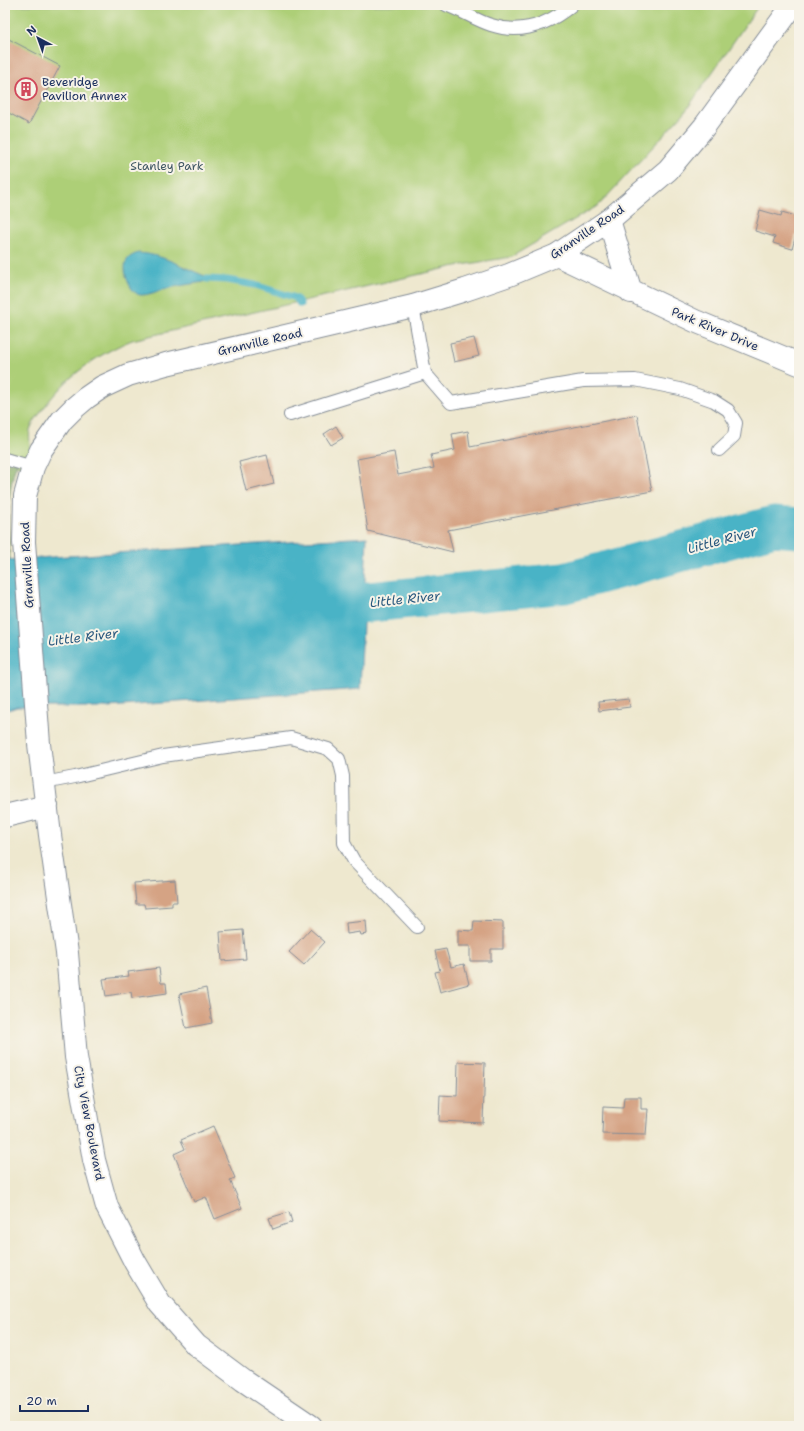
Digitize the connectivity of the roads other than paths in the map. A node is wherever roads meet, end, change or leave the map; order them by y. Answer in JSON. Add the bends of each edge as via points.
{"nodes":[{"id":1,"x":446,"y":5,"type":"edge"},
{"id":2,"x":572,"y":5,"type":"edge"},
{"id":3,"x":793,"y":5,"type":"edge"},
{"id":4,"x":609,"y":220,"type":"junction"},
{"id":5,"x":557,"y":255,"type":"junction"},
{"id":6,"x":631,"y":292,"type":"junction"},
{"id":7,"x":413,"y":306,"type":"junction"},
{"id":8,"x":799,"y":364,"type":"edge"},
{"id":9,"x":425,"y":373,"type":"junction"},
{"id":10,"x":290,"y":415,"type":"dead end"},
{"id":11,"x":719,"y":450,"type":"dead end"},
{"id":12,"x":5,"y":459,"type":"edge"},
{"id":13,"x":33,"y":467,"type":"junction"},
{"id":14,"x":44,"y":783,"type":"junction"},
{"id":15,"x":47,"y":806,"type":"junction"},
{"id":16,"x":5,"y":816,"type":"edge"},
{"id":17,"x":417,"y":927,"type":"dead end"},
{"id":18,"x":311,"y":1426,"type":"edge"}],
"edges":[{"from":1,"to":2,"type":"lane","via":[[491,25],[527,28],[545,23]]},
{"from":3,"to":4,"type":"street","name":"Granville Road","via":[[717,110],[680,156],[652,184]]},
{"from":4,"to":5,"type":"street","name":"Granville Road"},
{"from":4,"to":6,"type":"street"},
{"from":5,"to":6,"type":"street","name":"Park River Drive"},
{"from":5,"to":7,"type":"street","name":"Granville Road","via":[[509,275]]},
{"from":6,"to":8,"type":"street","name":"Park River Drive"},
{"from":7,"to":9,"type":"lane"},
{"from":7,"to":13,"type":"street","name":"Granville Road","via":[[128,375],[102,387],[73,409],[51,434]]},
{"from":9,"to":10,"type":"lane"},
{"from":9,"to":11,"type":"lane","via":[[452,403],[583,381],[636,380],[680,389],[714,401],[728,410],[736,423],[734,436]]},
{"from":12,"to":13,"type":"lane"},
{"from":13,"to":14,"type":"street","name":"Granville Road","via":[[25,496],[25,550]]},
{"from":14,"to":15,"type":"street","name":"Granville Road"},
{"from":14,"to":17,"type":"lane","via":[[163,756],[291,738],[328,749],[339,759],[342,770],[344,843],[354,861]]},
{"from":15,"to":16,"type":"street"},
{"from":15,"to":18,"type":"street","name":"City View Boulevard","via":[[67,953],[78,1070],[94,1160],[107,1207],[160,1304],[196,1345]]}]}
